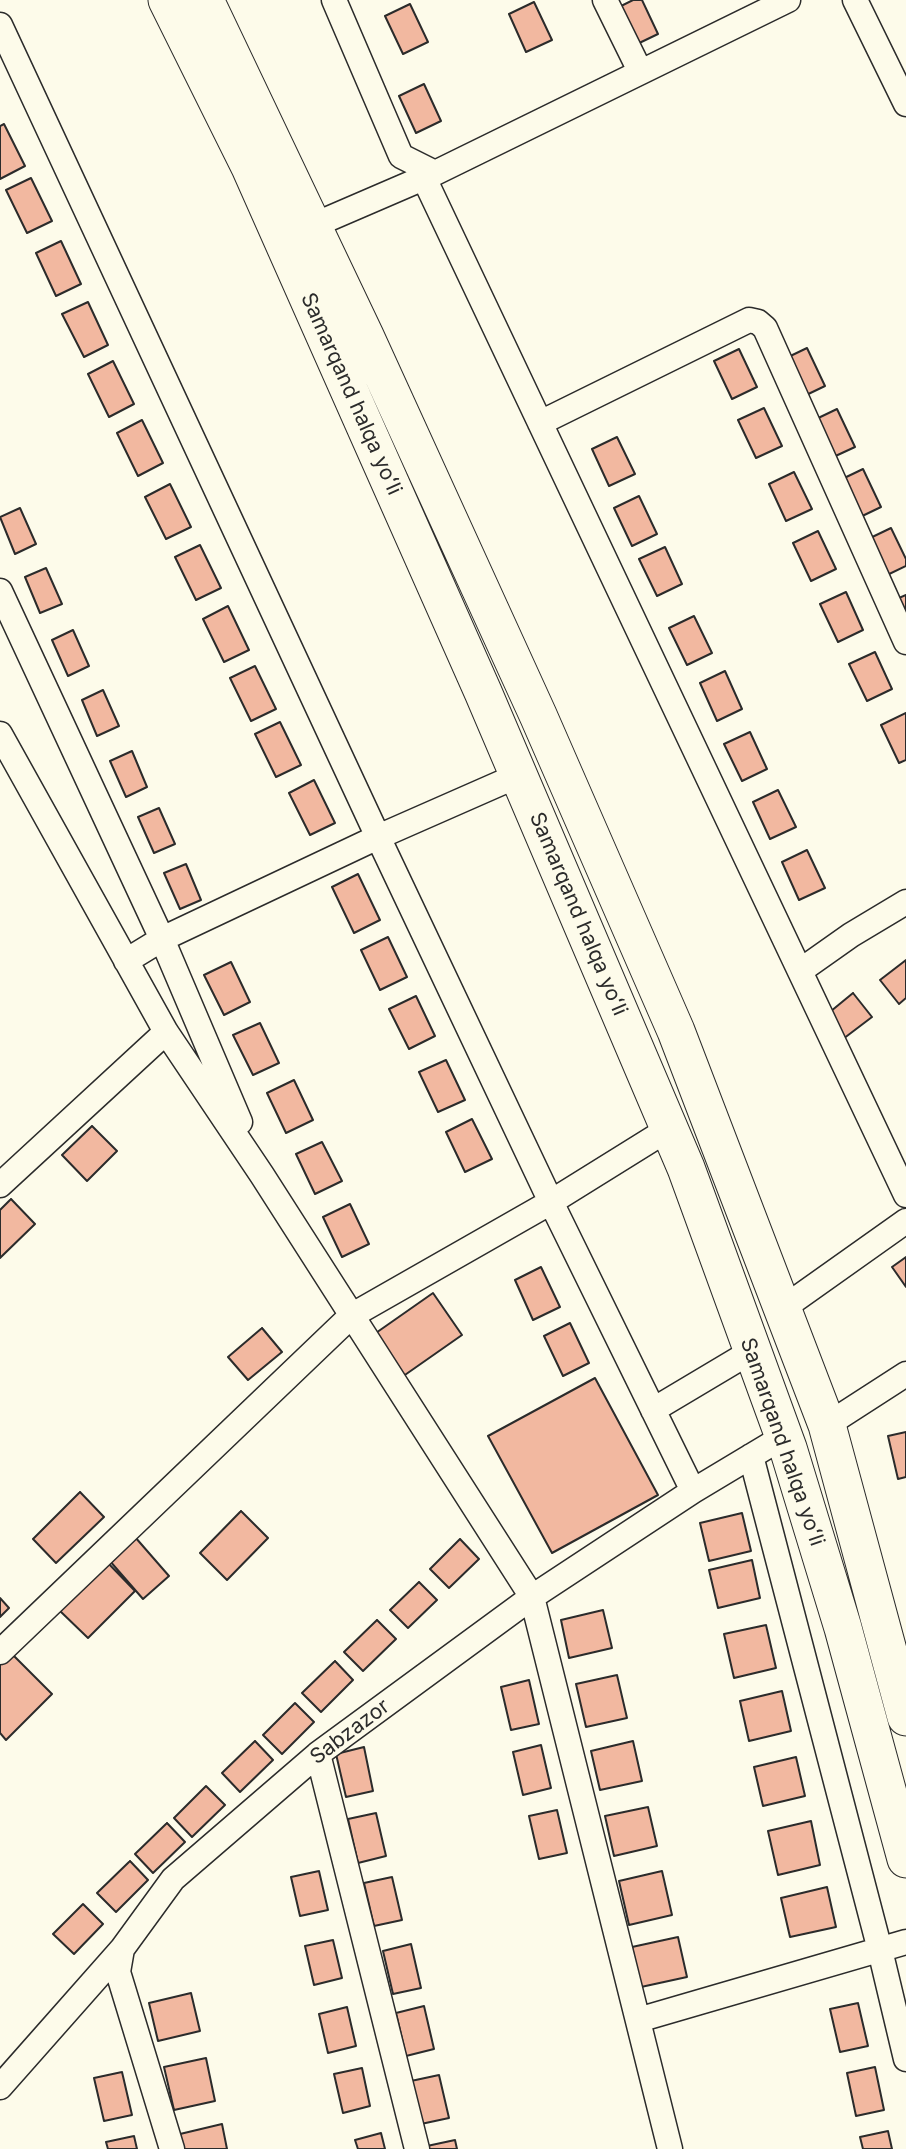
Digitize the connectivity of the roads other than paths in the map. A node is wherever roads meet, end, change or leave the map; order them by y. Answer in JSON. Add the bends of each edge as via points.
{"nodes":[{"id":1,"x":167,"y":0,"type":"edge"},
{"id":2,"x":205,"y":0,"type":"edge"},
{"id":3,"x":334,"y":0,"type":"edge"},
{"id":4,"x":605,"y":0,"type":"edge"},
{"id":5,"x":788,"y":0,"type":"edge"},
{"id":6,"x":855,"y":0,"type":"edge"},
{"id":7,"x":0,"y":25,"type":"edge"},
{"id":8,"x":640,"y":71,"type":"junction"},
{"id":9,"x":906,"y":104,"type":"edge"},
{"id":10,"x":430,"y":176,"type":"junction"},
{"id":11,"x":312,"y":226,"type":"junction"},
{"id":12,"x":540,"y":423,"type":"junction"},
{"id":13,"x":0,"y":592,"type":"edge"},
{"id":14,"x":906,"y":642,"type":"edge"},
{"id":15,"x":0,"y":735,"type":"edge"},
{"id":16,"x":519,"y":775,"type":"junction"},
{"id":17,"x":378,"y":837,"type":"junction"},
{"id":18,"x":906,"y":902,"type":"edge"},
{"id":19,"x":162,"y":939,"type":"junction"},
{"id":20,"x":126,"y":961,"type":"junction"},
{"id":21,"x":800,"y":971,"type":"junction"},
{"id":22,"x":166,"y":1032,"type":"junction"},
{"id":23,"x":670,"y":1128,"type":"junction"},
{"id":24,"x":725,"y":1156,"type":"junction"},
{"id":25,"x":686,"y":1168,"type":"junction"},
{"id":26,"x":262,"y":1175,"type":"junction"},
{"id":27,"x":0,"y":1185,"type":"edge"},
{"id":28,"x":906,"y":1195,"type":"edge"},
{"id":29,"x":551,"y":1202,"type":"junction"},
{"id":30,"x":906,"y":1221,"type":"edge"},
{"id":31,"x":782,"y":1309,"type":"junction"},
{"id":32,"x":351,"y":1315,"type":"junction"},
{"id":33,"x":752,"y":1351,"type":"junction"},
{"id":34,"x":906,"y":1374,"type":"edge"},
{"id":35,"x":653,"y":1410,"type":"junction"},
{"id":36,"x":827,"y":1425,"type":"junction"},
{"id":37,"x":783,"y":1437,"type":"junction"},
{"id":38,"x":751,"y":1456,"type":"junction"},
{"id":39,"x":693,"y":1491,"type":"junction"},
{"id":40,"x":531,"y":1597,"type":"junction"},
{"id":41,"x":0,"y":1652,"type":"edge"},
{"id":42,"x":906,"y":1717,"type":"edge"},
{"id":43,"x":318,"y":1754,"type":"junction"},
{"id":44,"x":906,"y":1859,"type":"edge"},
{"id":45,"x":906,"y":1942,"type":"edge"},
{"id":46,"x":122,"y":1948,"type":"junction"},
{"id":47,"x":880,"y":1950,"type":"junction"},
{"id":48,"x":638,"y":2020,"type":"junction"},
{"id":49,"x":906,"y":2059,"type":"edge"},
{"id":50,"x":0,"y":2087,"type":"edge"},
{"id":51,"x":172,"y":2149,"type":"edge"},
{"id":52,"x":416,"y":2149,"type":"edge"},
{"id":53,"x":670,"y":2149,"type":"edge"}],
"edges":[{"from":1,"to":16,"type":"highway","name":"Samarqand halqa yoʻli","via":[[250,167]]},
{"from":2,"to":11,"type":"highway","name":"Samarqand halqa yoʻli"},
{"from":3,"to":10,"type":"street","via":[[401,156]]},
{"from":4,"to":8,"type":"street"},
{"from":5,"to":8,"type":"street"},
{"from":6,"to":9,"type":"street"},
{"from":7,"to":17,"type":"street"},
{"from":8,"to":10,"type":"street"},
{"from":10,"to":11,"type":"street"},
{"from":10,"to":12,"type":"street"},
{"from":11,"to":24,"type":"highway","name":"Samarqand halqa yoʻli","via":[[543,727],[676,1031]]},
{"from":12,"to":14,"type":"street","via":[[749,320],[758,322],[765,328]]},
{"from":12,"to":21,"type":"street"},
{"from":13,"to":19,"type":"street"},
{"from":15,"to":20,"type":"street"},
{"from":16,"to":17,"type":"street"},
{"from":16,"to":23,"type":"highway","name":"Samarqand halqa yoʻli"},
{"from":17,"to":19,"type":"street"},
{"from":17,"to":29,"type":"street"},
{"from":18,"to":21,"type":"street"},
{"from":19,"to":20,"type":"street"},
{"from":19,"to":26,"type":"street"},
{"from":20,"to":22,"type":"street"},
{"from":21,"to":28,"type":"street"},
{"from":22,"to":26,"type":"street"},
{"from":22,"to":27,"type":"street"},
{"from":23,"to":25,"type":"highway","name":"Samarqand halqa yoʻli"},
{"from":23,"to":29,"type":"street"},
{"from":24,"to":25,"type":"highway"},
{"from":24,"to":31,"type":"highway","name":"Samarqand halqa yoʻli"},
{"from":25,"to":33,"type":"highway","name":"Samarqand halqa yoʻli"},
{"from":26,"to":32,"type":"street"},
{"from":29,"to":32,"type":"street"},
{"from":29,"to":35,"type":"street"},
{"from":30,"to":31,"type":"street"},
{"from":31,"to":36,"type":"highway","name":"Samarqand halqa yoʻli"},
{"from":32,"to":40,"type":"street"},
{"from":32,"to":41,"type":"street"},
{"from":33,"to":35,"type":"street"},
{"from":33,"to":37,"type":"highway","name":"Samarqand halqa yoʻli"},
{"from":34,"to":36,"type":"street"},
{"from":35,"to":39,"type":"street"},
{"from":36,"to":42,"type":"highway","name":"Samarqand halqa yoʻli"},
{"from":37,"to":38,"type":"street","name":"Sabzazor"},
{"from":37,"to":44,"type":"highway","name":"Samarqand halqa yoʻli","via":[[843,1628]]},
{"from":38,"to":39,"type":"street","name":"Sabzazor"},
{"from":38,"to":47,"type":"street"},
{"from":39,"to":40,"type":"street","name":"Sabzazor"},
{"from":40,"to":43,"type":"street","name":"Sabzazor"},
{"from":40,"to":48,"type":"street"},
{"from":43,"to":46,"type":"street","name":"Sabzazor","via":[[173,1879]]},
{"from":43,"to":52,"type":"street"},
{"from":45,"to":47,"type":"street"},
{"from":46,"to":50,"type":"street","name":"Sabzazor"},
{"from":46,"to":51,"type":"street","via":[[118,1972]]},
{"from":47,"to":48,"type":"street"},
{"from":47,"to":49,"type":"street"},
{"from":48,"to":53,"type":"street"}]}
